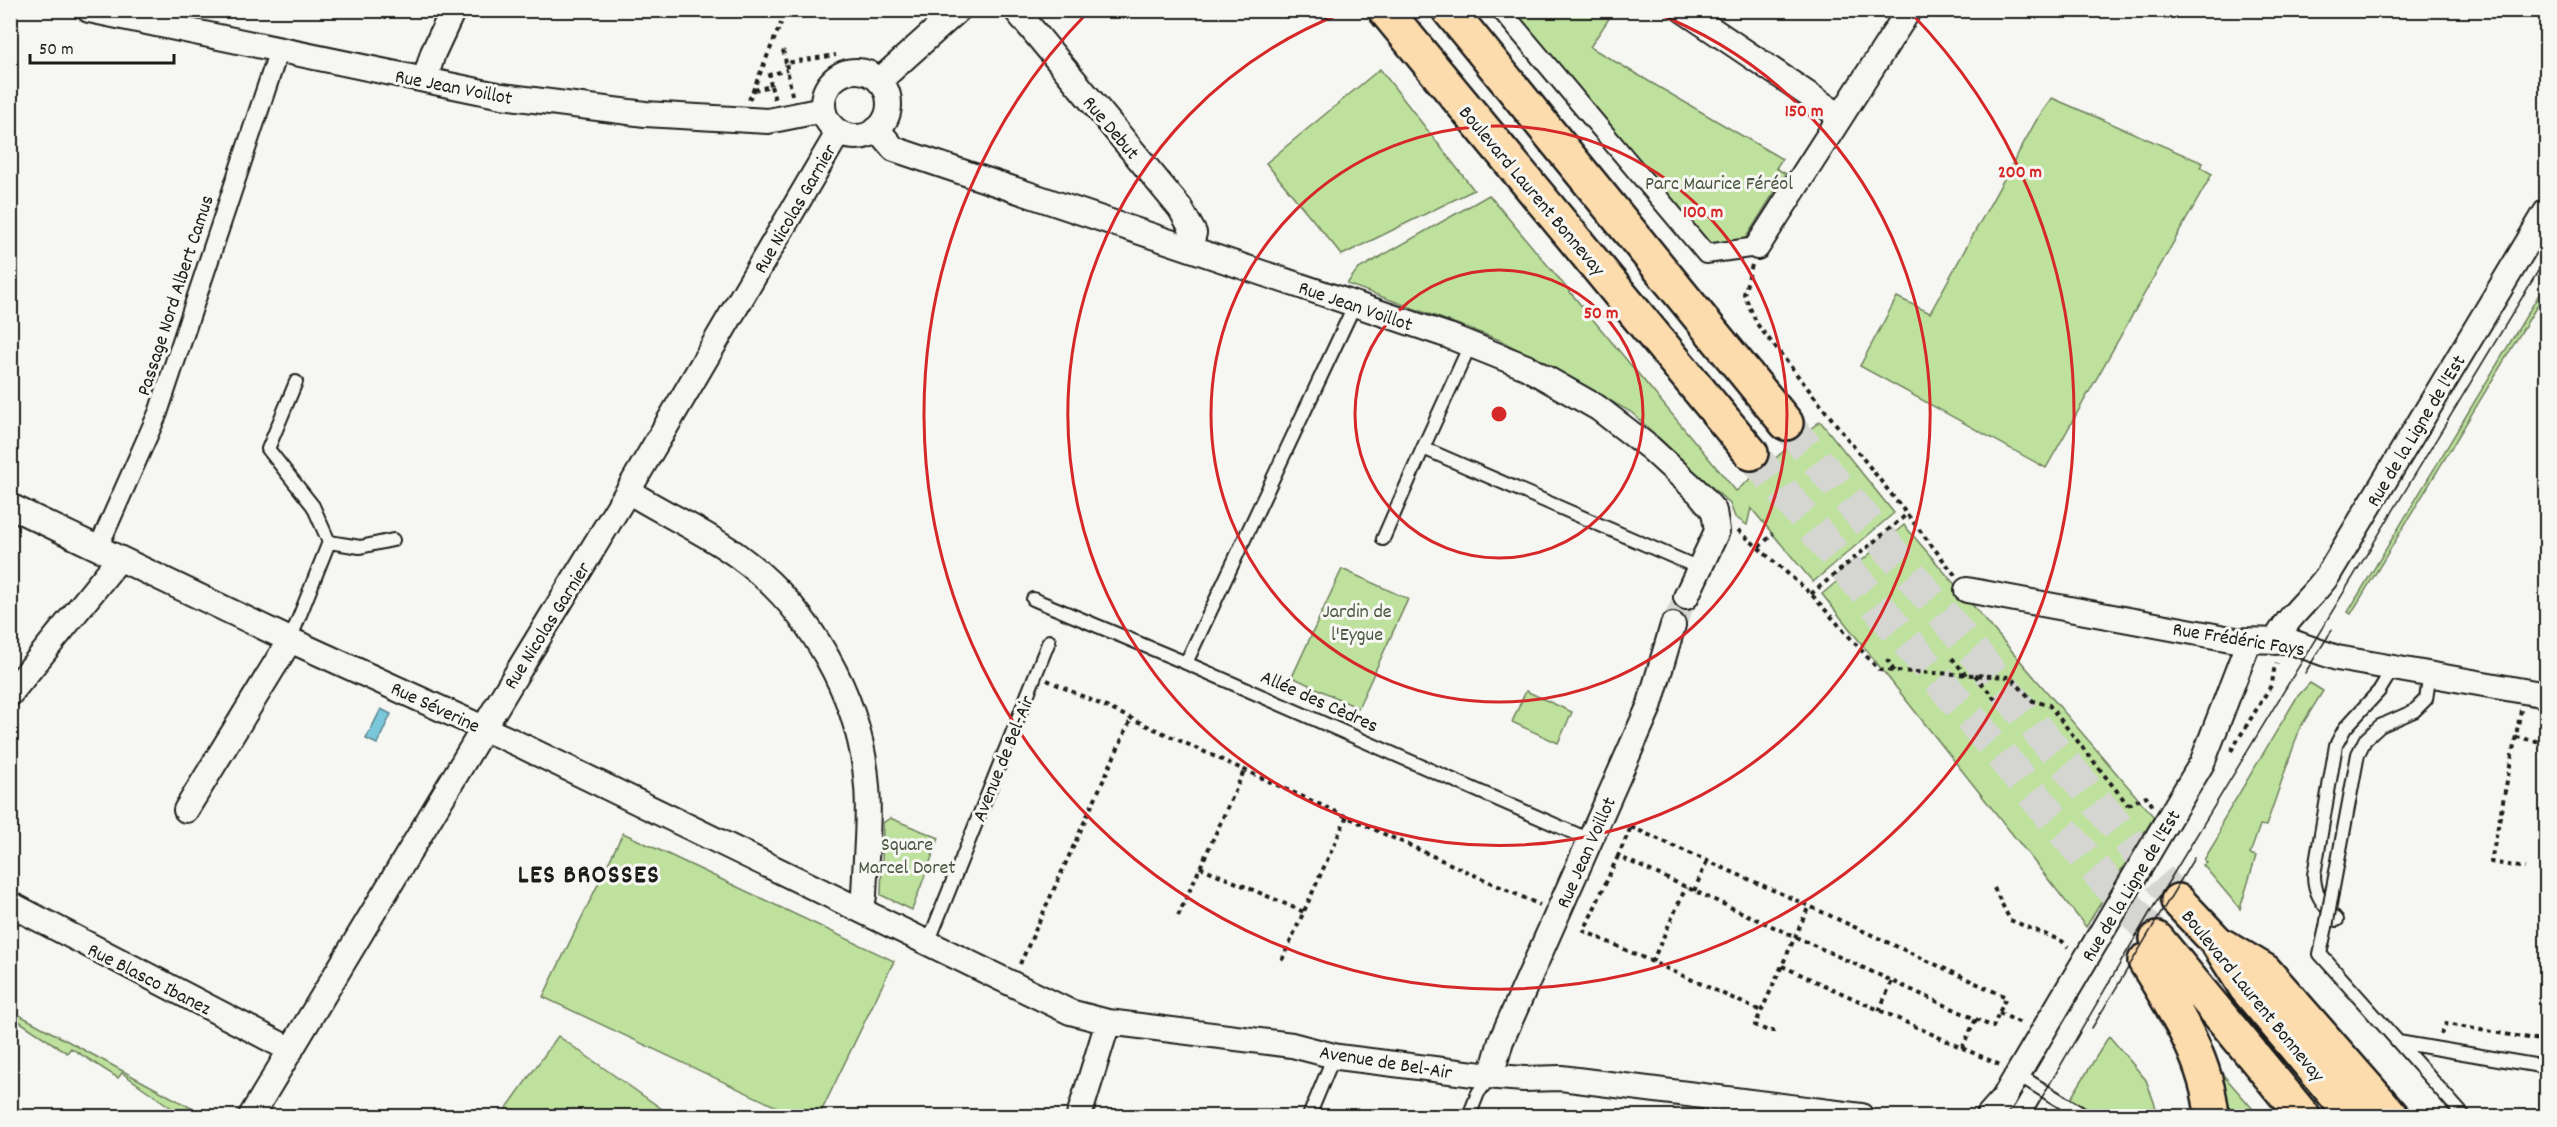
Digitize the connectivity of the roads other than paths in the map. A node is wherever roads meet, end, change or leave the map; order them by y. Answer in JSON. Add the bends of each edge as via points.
{"nodes":[{"id":1,"x":89,"y":10,"type":"edge"},
{"id":2,"x":453,"y":10,"type":"edge"},
{"id":3,"x":958,"y":10,"type":"edge"},
{"id":4,"x":1016,"y":10,"type":"edge"},
{"id":5,"x":1363,"y":10,"type":"edge"},
{"id":6,"x":1385,"y":10,"type":"edge"},
{"id":7,"x":1449,"y":10,"type":"edge"},
{"id":8,"x":1476,"y":10,"type":"edge"},
{"id":9,"x":1501,"y":10,"type":"edge"},
{"id":10,"x":1683,"y":10,"type":"edge"},
{"id":11,"x":1909,"y":10,"type":"edge"},
{"id":12,"x":279,"y":50,"type":"junction"},
{"id":13,"x":1430,"y":64,"type":"junction"},
{"id":14,"x":425,"y":80,"type":"junction"},
{"id":15,"x":879,"y":81,"type":"junction"},
{"id":16,"x":1526,"y":102,"type":"junction"},
{"id":17,"x":823,"y":110,"type":"junction"},
{"id":18,"x":1840,"y":116,"type":"junction"},
{"id":19,"x":878,"y":129,"type":"junction"},
{"id":20,"x":838,"y":133,"type":"junction"},
{"id":21,"x":2547,"y":212,"type":"edge"},
{"id":22,"x":1757,"y":247,"type":"joint"},
{"id":23,"x":1190,"y":248,"type":"junction"},
{"id":24,"x":1355,"y":304,"type":"junction"},
{"id":25,"x":1470,"y":345,"type":"junction"},
{"id":26,"x":296,"y":382,"type":"dead end"},
{"id":27,"x":1786,"y":423,"type":"tunnel mouth"},
{"id":28,"x":1423,"y":448,"type":"junction"},
{"id":29,"x":1751,"y":453,"type":"tunnel mouth"},
{"id":30,"x":628,"y":491,"type":"junction"},
{"id":31,"x":10,"y":506,"type":"edge"},
{"id":32,"x":1383,"y":539,"type":"dead end"},
{"id":33,"x":393,"y":540,"type":"dead end"},
{"id":34,"x":329,"y":542,"type":"junction"},
{"id":35,"x":109,"y":554,"type":"junction"},
{"id":36,"x":1699,"y":568,"type":"junction"},
{"id":37,"x":1966,"y":590,"type":"road end"},
{"id":38,"x":1686,"y":597,"type":"tunnel mouth"},
{"id":39,"x":1033,"y":599,"type":"dead end"},
{"id":40,"x":1673,"y":625,"type":"tunnel mouth"},
{"id":41,"x":290,"y":640,"type":"junction"},
{"id":42,"x":1049,"y":640,"type":"dead end"},
{"id":43,"x":2249,"y":641,"type":"junction"},
{"id":44,"x":2275,"y":642,"type":"junction"},
{"id":45,"x":1186,"y":663,"type":"junction"},
{"id":46,"x":2394,"y":668,"type":"junction"},
{"id":47,"x":2430,"y":674,"type":"junction"},
{"id":48,"x":2536,"y":693,"type":"edge"},
{"id":49,"x":10,"y":694,"type":"edge"},
{"id":50,"x":484,"y":728,"type":"junction"},
{"id":51,"x":186,"y":810,"type":"dead end"},
{"id":52,"x":1590,"y":840,"type":"junction"},
{"id":53,"x":2178,"y":901,"type":"tunnel mouth"},
{"id":54,"x":10,"y":904,"type":"edge"},
{"id":55,"x":861,"y":909,"type":"junction"},
{"id":56,"x":2337,"y":920,"type":"dead end"},
{"id":57,"x":2217,"y":942,"type":"junction"},
{"id":58,"x":928,"y":943,"type":"junction"},
{"id":59,"x":1108,"y":1022,"type":"junction"},
{"id":60,"x":2398,"y":1042,"type":"junction"},
{"id":61,"x":291,"y":1050,"type":"junction"},
{"id":62,"x":1334,"y":1056,"type":"junction"},
{"id":63,"x":2547,"y":1067,"type":"edge"},
{"id":64,"x":2011,"y":1071,"type":"junction"},
{"id":65,"x":1491,"y":1076,"type":"junction"},
{"id":66,"x":251,"y":1116,"type":"edge"},
{"id":67,"x":1079,"y":1116,"type":"edge"},
{"id":68,"x":1309,"y":1116,"type":"edge"},
{"id":69,"x":1469,"y":1116,"type":"edge"},
{"id":70,"x":1861,"y":1116,"type":"edge"},
{"id":71,"x":1988,"y":1116,"type":"edge"},
{"id":72,"x":2085,"y":1116,"type":"edge"},
{"id":73,"x":2212,"y":1116,"type":"edge"},
{"id":74,"x":2303,"y":1116,"type":"edge"},
{"id":75,"x":2353,"y":1116,"type":"edge"},
{"id":76,"x":2392,"y":1116,"type":"edge"},
{"id":77,"x":2464,"y":1116,"type":"edge"}],
"edges":[{"from":1,"to":12,"type":"street","name":"Rue Jean Voillot"},
{"from":2,"to":14,"type":"street"},
{"from":3,"to":15,"type":"street"},
{"from":4,"to":23,"type":"street","name":"Rue Debut","via":[[1180,208],[1194,233]]},
{"from":5,"to":13,"type":"highway","via":[[1382,32]]},
{"from":6,"to":13,"type":"highway","name":"Boulevard Laurent Bonnevay"},
{"from":7,"to":16,"type":"highway"},
{"from":8,"to":16,"type":"highway"},
{"from":9,"to":22,"type":"street","via":[[1707,254]]},
{"from":10,"to":18,"type":"street"},
{"from":11,"to":18,"type":"street"},
{"from":12,"to":14,"type":"street","name":"Rue Jean Voillot"},
{"from":12,"to":35,"type":"street","name":"Passage Nord Albert Camus"},
{"from":13,"to":29,"type":"highway","name":"Boulevard Laurent Bonnevay"},
{"from":14,"to":17,"type":"street","name":"Rue Jean Voillot","via":[[502,96],[645,114],[768,121]]},
{"from":15,"to":17,"type":"street","via":[[862,72],[843,74],[826,89]]},
{"from":15,"to":19,"type":"street","via":[[888,100],[884,121]]},
{"from":16,"to":27,"type":"highway"},
{"from":17,"to":20,"type":"street"},
{"from":18,"to":22,"type":"street"},
{"from":19,"to":20,"type":"street","via":[[858,137]]},
{"from":19,"to":23,"type":"street","name":"Rue Jean Voillot","via":[[894,149]]},
{"from":20,"to":30,"type":"street","name":"Rue Nicolas Garnier"},
{"from":21,"to":44,"type":"street","name":"Rue de la Ligne de l'Est","via":[[2328,575],[2284,623]]},
{"from":23,"to":24,"type":"street","name":"Rue Jean Voillot"},
{"from":24,"to":25,"type":"street","name":"Rue Jean Voillot"},
{"from":24,"to":45,"type":"lane"},
{"from":25,"to":28,"type":"lane"},
{"from":25,"to":36,"type":"street","name":"Rue Jean Voillot","via":[[1526,367],[1598,408],[1699,493],[1714,511],[1717,531]]},
{"from":26,"to":34,"type":"lane","via":[[268,449],[313,506]]},
{"from":28,"to":32,"type":"lane"},
{"from":28,"to":36,"type":"lane"},
{"from":30,"to":50,"type":"street","name":"Rue Nicolas Garnier"},
{"from":30,"to":55,"type":"street","via":[[738,556],[776,590],[810,629],[828,658],[845,695],[860,744],[867,787]]},
{"from":31,"to":35,"type":"street","name":"Rue Séverine"},
{"from":33,"to":34,"type":"lane","via":[[360,547]]},
{"from":34,"to":41,"type":"lane"},
{"from":35,"to":41,"type":"street","name":"Rue Séverine"},
{"from":35,"to":49,"type":"street"},
{"from":36,"to":38,"type":"street"},
{"from":37,"to":43,"type":"street","name":"Rue Frédéric Fays"},
{"from":39,"to":45,"type":"lane","name":"Allée des Cèdres"},
{"from":40,"to":52,"type":"street","name":"Rue Jean Voillot","via":[[1649,707]]},
{"from":41,"to":50,"type":"street","name":"Rue Séverine"},
{"from":41,"to":51,"type":"street"},
{"from":42,"to":58,"type":"lane","name":"Avenue de Bel-Air"},
{"from":43,"to":44,"type":"street","name":"Rue Frédéric Fays"},
{"from":43,"to":64,"type":"street","name":"Rue de la Ligne de l'Est","bridge":true,"via":[[2202,763],[2084,962]]},
{"from":44,"to":46,"type":"street","name":"Rue Frédéric Fays"},
{"from":45,"to":52,"type":"lane","name":"Allée des Cèdres"},
{"from":46,"to":47,"type":"street","name":"Rue Frédéric Fays"},
{"from":46,"to":56,"type":"lane","via":[[2345,728],[2336,745],[2313,875],[2320,900]]},
{"from":47,"to":48,"type":"street","name":"Rue Frédéric Fays"},
{"from":47,"to":60,"type":"lane","bridge":true,"via":[[2426,699],[2414,711],[2379,726],[2358,754],[2320,954]]},
{"from":50,"to":55,"type":"street","name":"Rue Séverine"},
{"from":50,"to":61,"type":"street","name":"Rue Nicolas Garnier"},
{"from":52,"to":65,"type":"street","name":"Rue Jean Voillot","via":[[1501,1041]]},
{"from":53,"to":57,"type":"highway","name":"Boulevard Laurent Bonnevay"},
{"from":54,"to":61,"type":"street","name":"Rue Blasco Ibanez"},
{"from":55,"to":58,"type":"street","name":"Avenue de Bel-Air"},
{"from":57,"to":75,"type":"highway","name":"Boulevard Laurent Bonnevay","via":[[2246,988]]},
{"from":57,"to":76,"type":"highway","via":[[2265,971]]},
{"from":58,"to":59,"type":"street","name":"Avenue de Bel-Air","via":[[1070,1012]]},
{"from":59,"to":62,"type":"street","name":"Avenue de Bel-Air","via":[[1292,1045]]},
{"from":59,"to":67,"type":"street"},
{"from":60,"to":63,"type":"lane"},
{"from":60,"to":77,"type":"lane"},
{"from":61,"to":66,"type":"street","name":"Rue Nicolas Garnier"},
{"from":62,"to":65,"type":"street","name":"Avenue de Bel-Air"},
{"from":62,"to":68,"type":"lane"},
{"from":64,"to":71,"type":"street","name":"Rue de la Ligne de l'Est","via":[[2003,1099]]},
{"from":64,"to":72,"type":"lane"},
{"from":65,"to":69,"type":"lane","via":[[1478,1093]]},
{"from":65,"to":70,"type":"street","name":"Avenue de Bel-Air","via":[[1561,1078]]},
{"from":73,"to":74,"type":"highway","name":"Boulevard Laurent Bonnevay","via":[[2199,1060],[2151,950]]}]}
